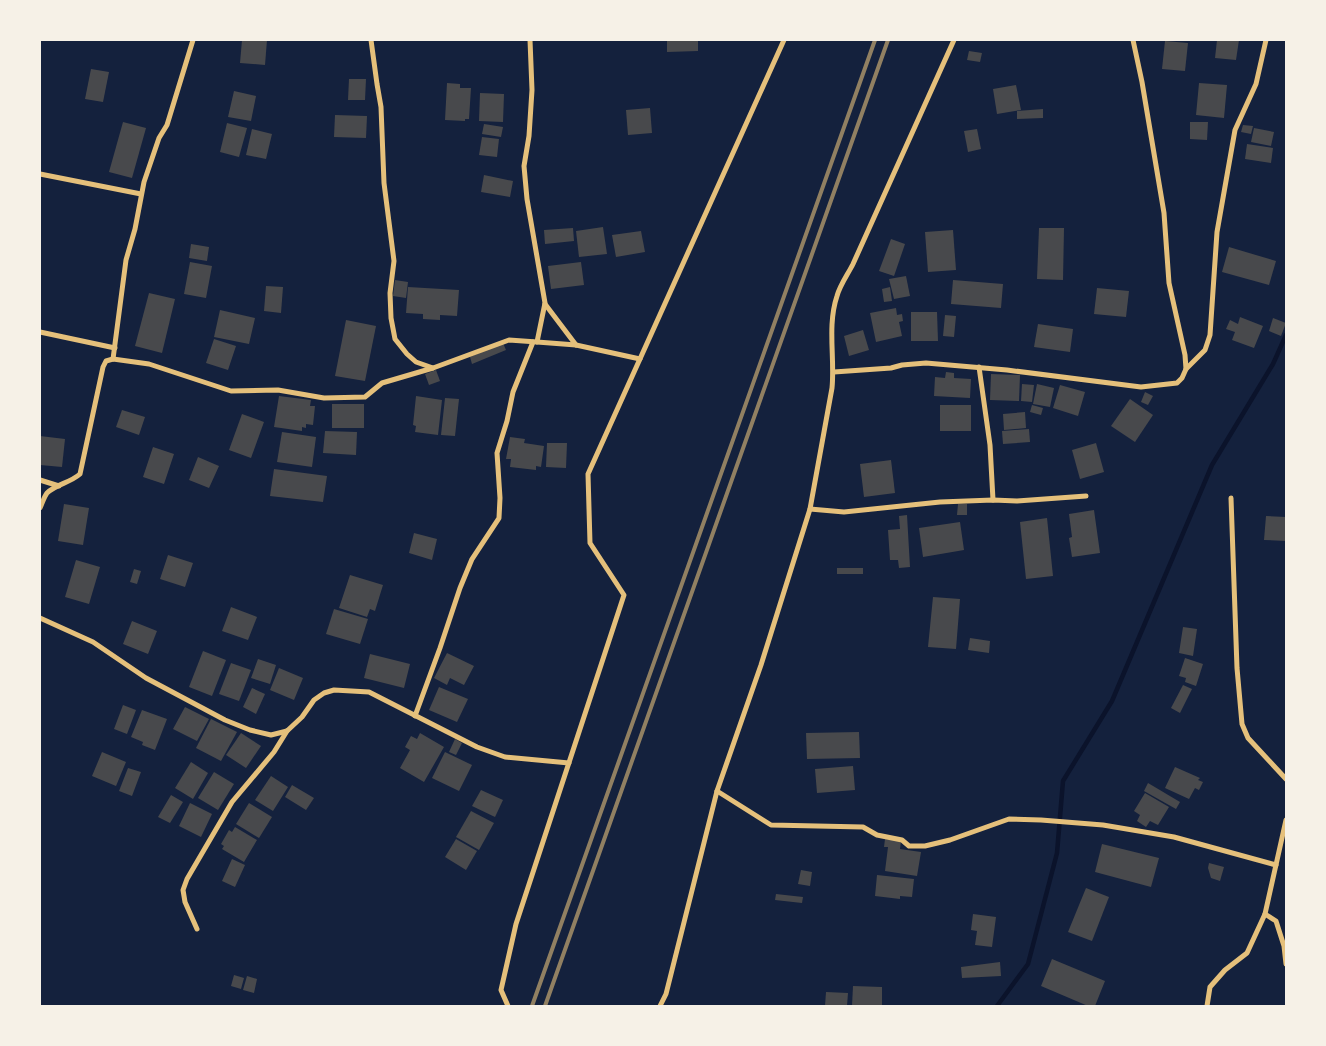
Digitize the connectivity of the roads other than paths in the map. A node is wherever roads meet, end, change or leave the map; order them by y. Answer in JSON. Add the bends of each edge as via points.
{"nodes":[{"id":1,"x":193,"y":40,"type":"edge"},
{"id":2,"x":371,"y":40,"type":"edge"},
{"id":3,"x":530,"y":40,"type":"edge"},
{"id":4,"x":784,"y":40,"type":"edge"},
{"id":5,"x":954,"y":40,"type":"edge"},
{"id":6,"x":1133,"y":40,"type":"edge"},
{"id":7,"x":1266,"y":40,"type":"edge"},
{"id":8,"x":40,"y":174,"type":"edge"},
{"id":9,"x":141,"y":194,"type":"junction"},
{"id":10,"x":545,"y":303,"type":"junction"},
{"id":11,"x":40,"y":332,"type":"edge"},
{"id":12,"x":535,"y":342,"type":"junction"},
{"id":13,"x":576,"y":345,"type":"junction"},
{"id":14,"x":115,"y":348,"type":"junction"},
{"id":15,"x":113,"y":359,"type":"junction"},
{"id":16,"x":640,"y":359,"type":"junction"},
{"id":17,"x":979,"y":367,"type":"junction"},
{"id":18,"x":433,"y":368,"type":"junction"},
{"id":19,"x":1186,"y":369,"type":"junction"},
{"id":20,"x":834,"y":372,"type":"junction"},
{"id":21,"x":40,"y":480,"type":"edge"},
{"id":22,"x":59,"y":486,"type":"junction"},
{"id":23,"x":1086,"y":496,"type":"dead end"},
{"id":24,"x":1231,"y":498,"type":"dead end"},
{"id":25,"x":993,"y":500,"type":"junction"},
{"id":26,"x":40,"y":508,"type":"edge"},
{"id":27,"x":810,"y":510,"type":"junction"},
{"id":28,"x":40,"y":618,"type":"edge"},
{"id":29,"x":415,"y":716,"type":"junction"},
{"id":30,"x":287,"y":731,"type":"junction"},
{"id":31,"x":569,"y":763,"type":"junction"},
{"id":32,"x":1286,"y":779,"type":"edge"},
{"id":33,"x":717,"y":791,"type":"junction"},
{"id":34,"x":1286,"y":820,"type":"edge"},
{"id":35,"x":1276,"y":865,"type":"junction"},
{"id":36,"x":1265,"y":914,"type":"junction"},
{"id":37,"x":197,"y":929,"type":"dead end"},
{"id":38,"x":1286,"y":964,"type":"edge"},
{"id":39,"x":508,"y":1006,"type":"edge"},
{"id":40,"x":660,"y":1006,"type":"edge"},
{"id":41,"x":1207,"y":1006,"type":"edge"}],
"edges":[{"from":1,"to":9,"type":"street","via":[[167,125],[158,138]]},
{"from":2,"to":18,"type":"street","via":[[381,107],[384,183],[394,261],[390,318],[395,339],[407,354],[416,362]]},
{"from":3,"to":10,"type":"street","via":[[532,90],[524,166]]},
{"from":4,"to":16,"type":"street"},
{"from":5,"to":20,"type":"street","via":[[837,295],[831,331]]},
{"from":6,"to":19,"type":"street","via":[[1164,212],[1169,283]]},
{"from":7,"to":19,"type":"street","via":[[1256,84],[1235,130],[1218,232],[1210,335],[1205,350]]},
{"from":8,"to":9,"type":"street"},
{"from":9,"to":14,"type":"street","via":[[136,229],[126,260]]},
{"from":10,"to":12,"type":"street"},
{"from":10,"to":13,"type":"street"},
{"from":11,"to":14,"type":"street"},
{"from":12,"to":13,"type":"street"},
{"from":12,"to":18,"type":"street","via":[[509,340]]},
{"from":12,"to":29,"type":"street","via":[[513,392],[497,453],[499,518],[472,559]]},
{"from":13,"to":16,"type":"street"},
{"from":14,"to":15,"type":"street"},
{"from":15,"to":18,"type":"street","via":[[149,364],[231,390],[278,390],[324,398],[365,396],[382,383]]},
{"from":15,"to":22,"type":"street","via":[[106,361],[103,367],[80,474]]},
{"from":16,"to":31,"type":"street","via":[[588,474],[590,543],[624,595]]},
{"from":17,"to":19,"type":"street","via":[[1141,387],[1177,383]]},
{"from":17,"to":20,"type":"street","via":[[926,363]]},
{"from":17,"to":25,"type":"street","via":[[990,445]]},
{"from":20,"to":27,"type":"street"},
{"from":21,"to":22,"type":"street"},
{"from":22,"to":26,"type":"street","via":[[46,494]]},
{"from":23,"to":25,"type":"street"},
{"from":24,"to":32,"type":"street","via":[[1242,724],[1248,738]]},
{"from":25,"to":27,"type":"street","via":[[932,502],[844,512]]},
{"from":27,"to":33,"type":"street"},
{"from":28,"to":30,"type":"street","via":[[93,642],[146,678],[225,720],[271,735]]},
{"from":29,"to":30,"type":"street","via":[[369,692],[334,690],[314,700]]},
{"from":29,"to":31,"type":"street","via":[[477,747],[505,757]]},
{"from":30,"to":37,"type":"street","via":[[274,752],[232,802],[187,879],[183,890],[185,902]]},
{"from":31,"to":39,"type":"street","via":[[516,924],[501,990]]},
{"from":33,"to":35,"type":"street","via":[[771,825],[863,827],[876,835],[902,840],[909,846],[950,840],[1009,819],[1041,820],[1103,825],[1174,837]]},
{"from":33,"to":40,"type":"street","via":[[666,994]]},
{"from":34,"to":35,"type":"street"},
{"from":35,"to":36,"type":"street"},
{"from":36,"to":38,"type":"street","via":[[1276,921]]},
{"from":36,"to":41,"type":"street","via":[[1247,953],[1210,987]]}]}
